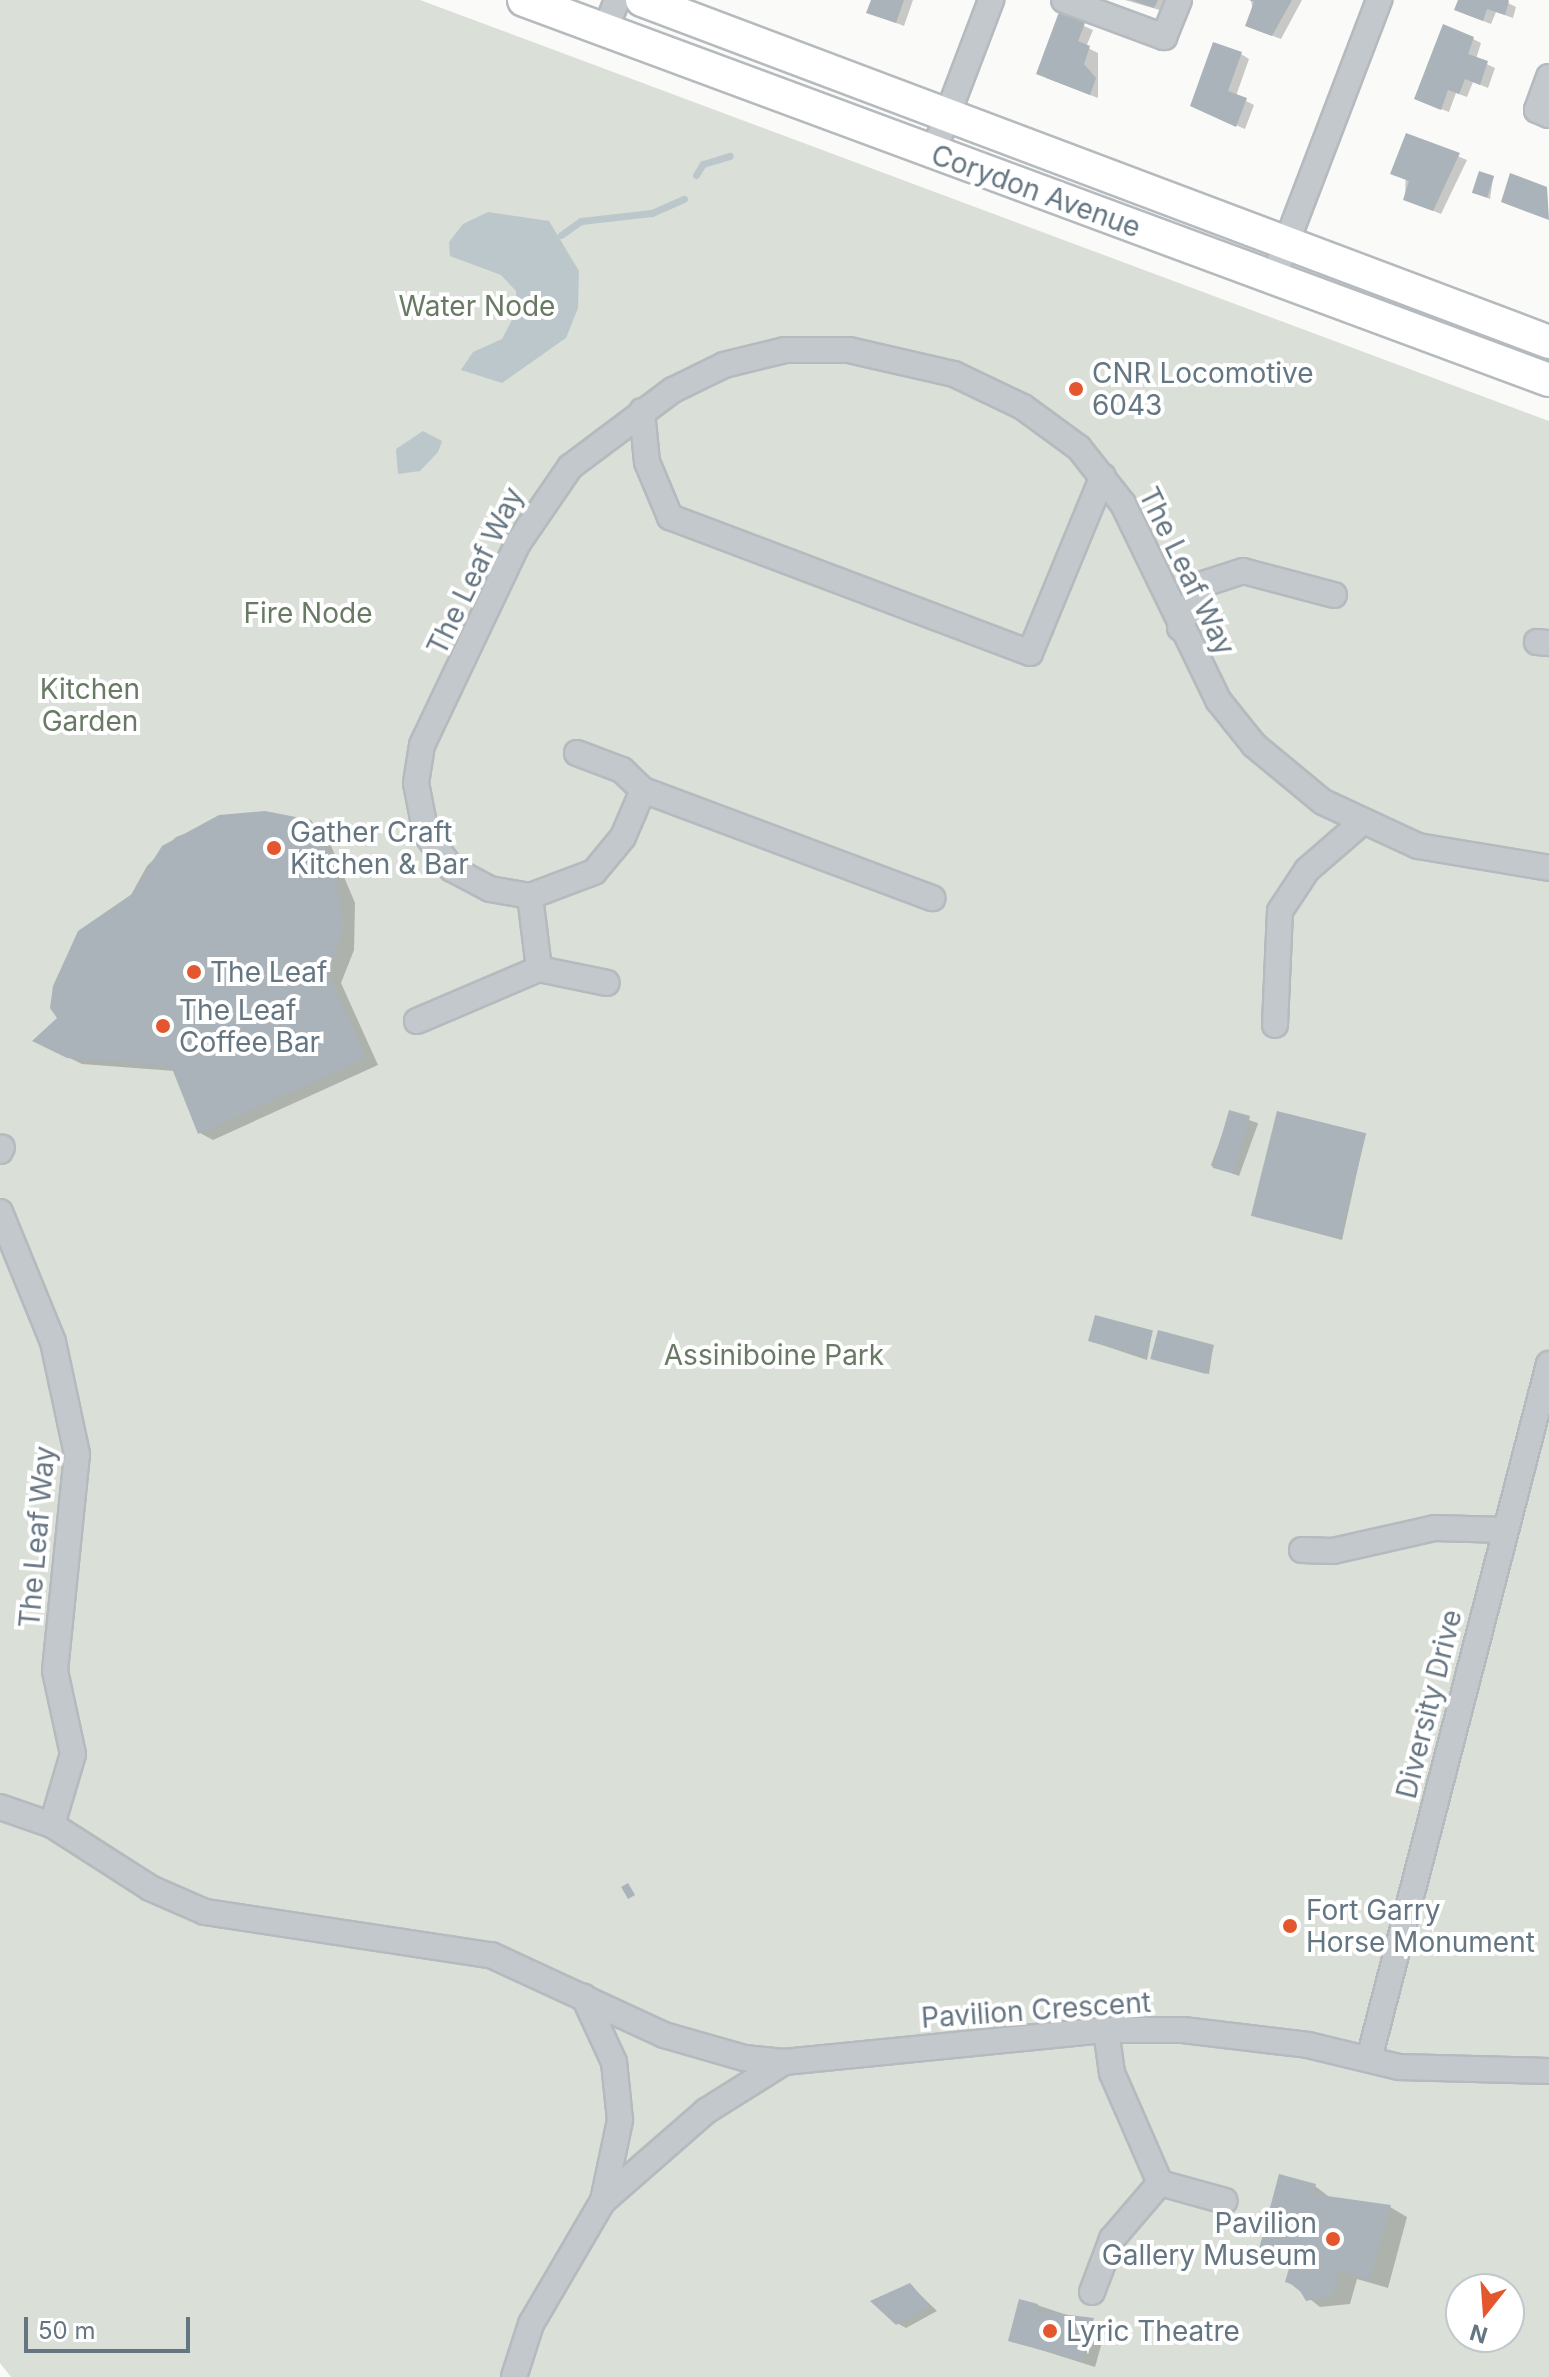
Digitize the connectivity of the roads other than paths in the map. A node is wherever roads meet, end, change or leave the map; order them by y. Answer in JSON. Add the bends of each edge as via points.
{"nodes":[{"id":1,"x":524,"y":0,"type":"edge"},
{"id":2,"x":642,"y":0,"type":"edge"},
{"id":3,"x":991,"y":0,"type":"edge"},
{"id":4,"x":1064,"y":0,"type":"edge"},
{"id":5,"x":1179,"y":0,"type":"edge"},
{"id":6,"x":1379,"y":0,"type":"edge"},
{"id":7,"x":611,"y":15,"type":"edge"},
{"id":8,"x":1549,"y":77,"type":"edge"},
{"id":9,"x":948,"y":115,"type":"junction"},
{"id":10,"x":1549,"y":115,"type":"edge"},
{"id":11,"x":933,"y":153,"type":"junction"},
{"id":12,"x":1288,"y":241,"type":"junction"},
{"id":13,"x":1273,"y":278,"type":"junction"},
{"id":14,"x":1549,"y":342,"type":"edge"},
{"id":15,"x":1549,"y":380,"type":"edge"},
{"id":16,"x":642,"y":411,"type":"junction"},
{"id":17,"x":1103,"y":476,"type":"junction"},
{"id":18,"x":1334,"y":595,"type":"dead end"},
{"id":19,"x":1180,"y":628,"type":"junction"},
{"id":20,"x":577,"y":753,"type":"dead end"},
{"id":21,"x":643,"y":790,"type":"junction"},
{"id":22,"x":1360,"y":824,"type":"junction"},
{"id":23,"x":1549,"y":868,"type":"edge"},
{"id":24,"x":530,"y":896,"type":"junction"},
{"id":25,"x":932,"y":898,"type":"dead end"},
{"id":26,"x":539,"y":969,"type":"junction"},
{"id":27,"x":607,"y":983,"type":"dead end"},
{"id":28,"x":417,"y":1021,"type":"dead end"},
{"id":29,"x":1275,"y":1025,"type":"dead end"},
{"id":30,"x":0,"y":1212,"type":"edge"},
{"id":31,"x":1549,"y":1364,"type":"edge"},
{"id":32,"x":1505,"y":1530,"type":"junction"},
{"id":33,"x":1302,"y":1550,"type":"dead end"},
{"id":34,"x":0,"y":1807,"type":"edge"},
{"id":35,"x":52,"y":1825,"type":"junction"},
{"id":36,"x":584,"y":1997,"type":"junction"},
{"id":37,"x":1106,"y":2030,"type":"junction"},
{"id":38,"x":1369,"y":2059,"type":"junction"},
{"id":39,"x":784,"y":2062,"type":"junction"},
{"id":40,"x":1549,"y":2071,"type":"edge"},
{"id":41,"x":1160,"y":2183,"type":"junction"},
{"id":42,"x":603,"y":2201,"type":"junction"},
{"id":43,"x":1225,"y":2201,"type":"dead end"},
{"id":44,"x":1092,"y":2292,"type":"dead end"},
{"id":45,"x":514,"y":2377,"type":"edge"}],
"edges":[{"from":1,"to":7,"type":"main road","name":"Corydon Avenue"},
{"from":2,"to":9,"type":"main road","name":"Corydon Avenue"},
{"from":3,"to":9,"type":"street"},
{"from":4,"to":5,"type":"street","via":[[1164,37]]},
{"from":6,"to":12,"type":"street"},
{"from":7,"to":11,"type":"main road","name":"Corydon Avenue"},
{"from":8,"to":10,"type":"street","via":[[1537,110]]},
{"from":9,"to":11,"type":"street"},
{"from":9,"to":12,"type":"main road","name":"Corydon Avenue"},
{"from":11,"to":13,"type":"main road","name":"Corydon Avenue"},
{"from":12,"to":13,"type":"street"},
{"from":12,"to":14,"type":"main road","name":"Corydon Avenue"},
{"from":13,"to":15,"type":"main road","name":"Corydon Avenue"},
{"from":16,"to":17,"type":"street","name":"The Leaf Way","via":[[695,377],[756,355],[849,350],[920,364],[990,390],[1053,428]]},
{"from":16,"to":17,"type":"street","via":[[647,462],[670,517],[1030,653]]},
{"from":16,"to":24,"type":"street","name":"The Leaf Way","via":[[591,447],[547,492],[422,745],[418,797],[435,851],[473,882]]},
{"from":17,"to":19,"type":"street","name":"The Leaf Way"},
{"from":18,"to":19,"type":"street","via":[[1243,571],[1215,577],[1191,595]]},
{"from":19,"to":22,"type":"street","name":"The Leaf Way","via":[[1218,700],[1254,745]]},
{"from":20,"to":21,"type":"street","via":[[622,770]]},
{"from":21,"to":24,"type":"street","via":[[623,837],[594,872]]},
{"from":21,"to":25,"type":"street"},
{"from":22,"to":23,"type":"street","name":"The Leaf Way","via":[[1459,857]]},
{"from":22,"to":29,"type":"street","via":[[1307,870],[1280,911]]},
{"from":24,"to":26,"type":"street"},
{"from":26,"to":27,"type":"street"},
{"from":26,"to":28,"type":"street"},
{"from":30,"to":35,"type":"street","name":"The Leaf Way","via":[[53,1342],[77,1454],[55,1671],[73,1754]]},
{"from":31,"to":32,"type":"street","name":"Diversity Drive"},
{"from":32,"to":33,"type":"street","via":[[1435,1528],[1333,1551]]},
{"from":32,"to":38,"type":"street","name":"Diversity Drive"},
{"from":34,"to":35,"type":"street","name":"Pavilion Crescent"},
{"from":35,"to":36,"type":"street","name":"Pavilion Crescent","via":[[150,1888],[205,1912],[491,1955]]},
{"from":36,"to":39,"type":"street","name":"Pavilion Crescent","via":[[689,2045]]},
{"from":36,"to":42,"type":"street","via":[[606,2038],[620,2098]]},
{"from":37,"to":38,"type":"street","name":"Pavilion Crescent","via":[[1183,2030]]},
{"from":37,"to":39,"type":"street","name":"Pavilion Crescent"},
{"from":37,"to":41,"type":"street","via":[[1112,2073]]},
{"from":38,"to":40,"type":"street","name":"Pavilion Crescent","via":[[1399,2067]]},
{"from":39,"to":42,"type":"street","via":[[706,2111]]},
{"from":41,"to":43,"type":"street"},
{"from":41,"to":44,"type":"street","via":[[1112,2239]]},
{"from":42,"to":45,"type":"street","via":[[531,2324]]}]}
